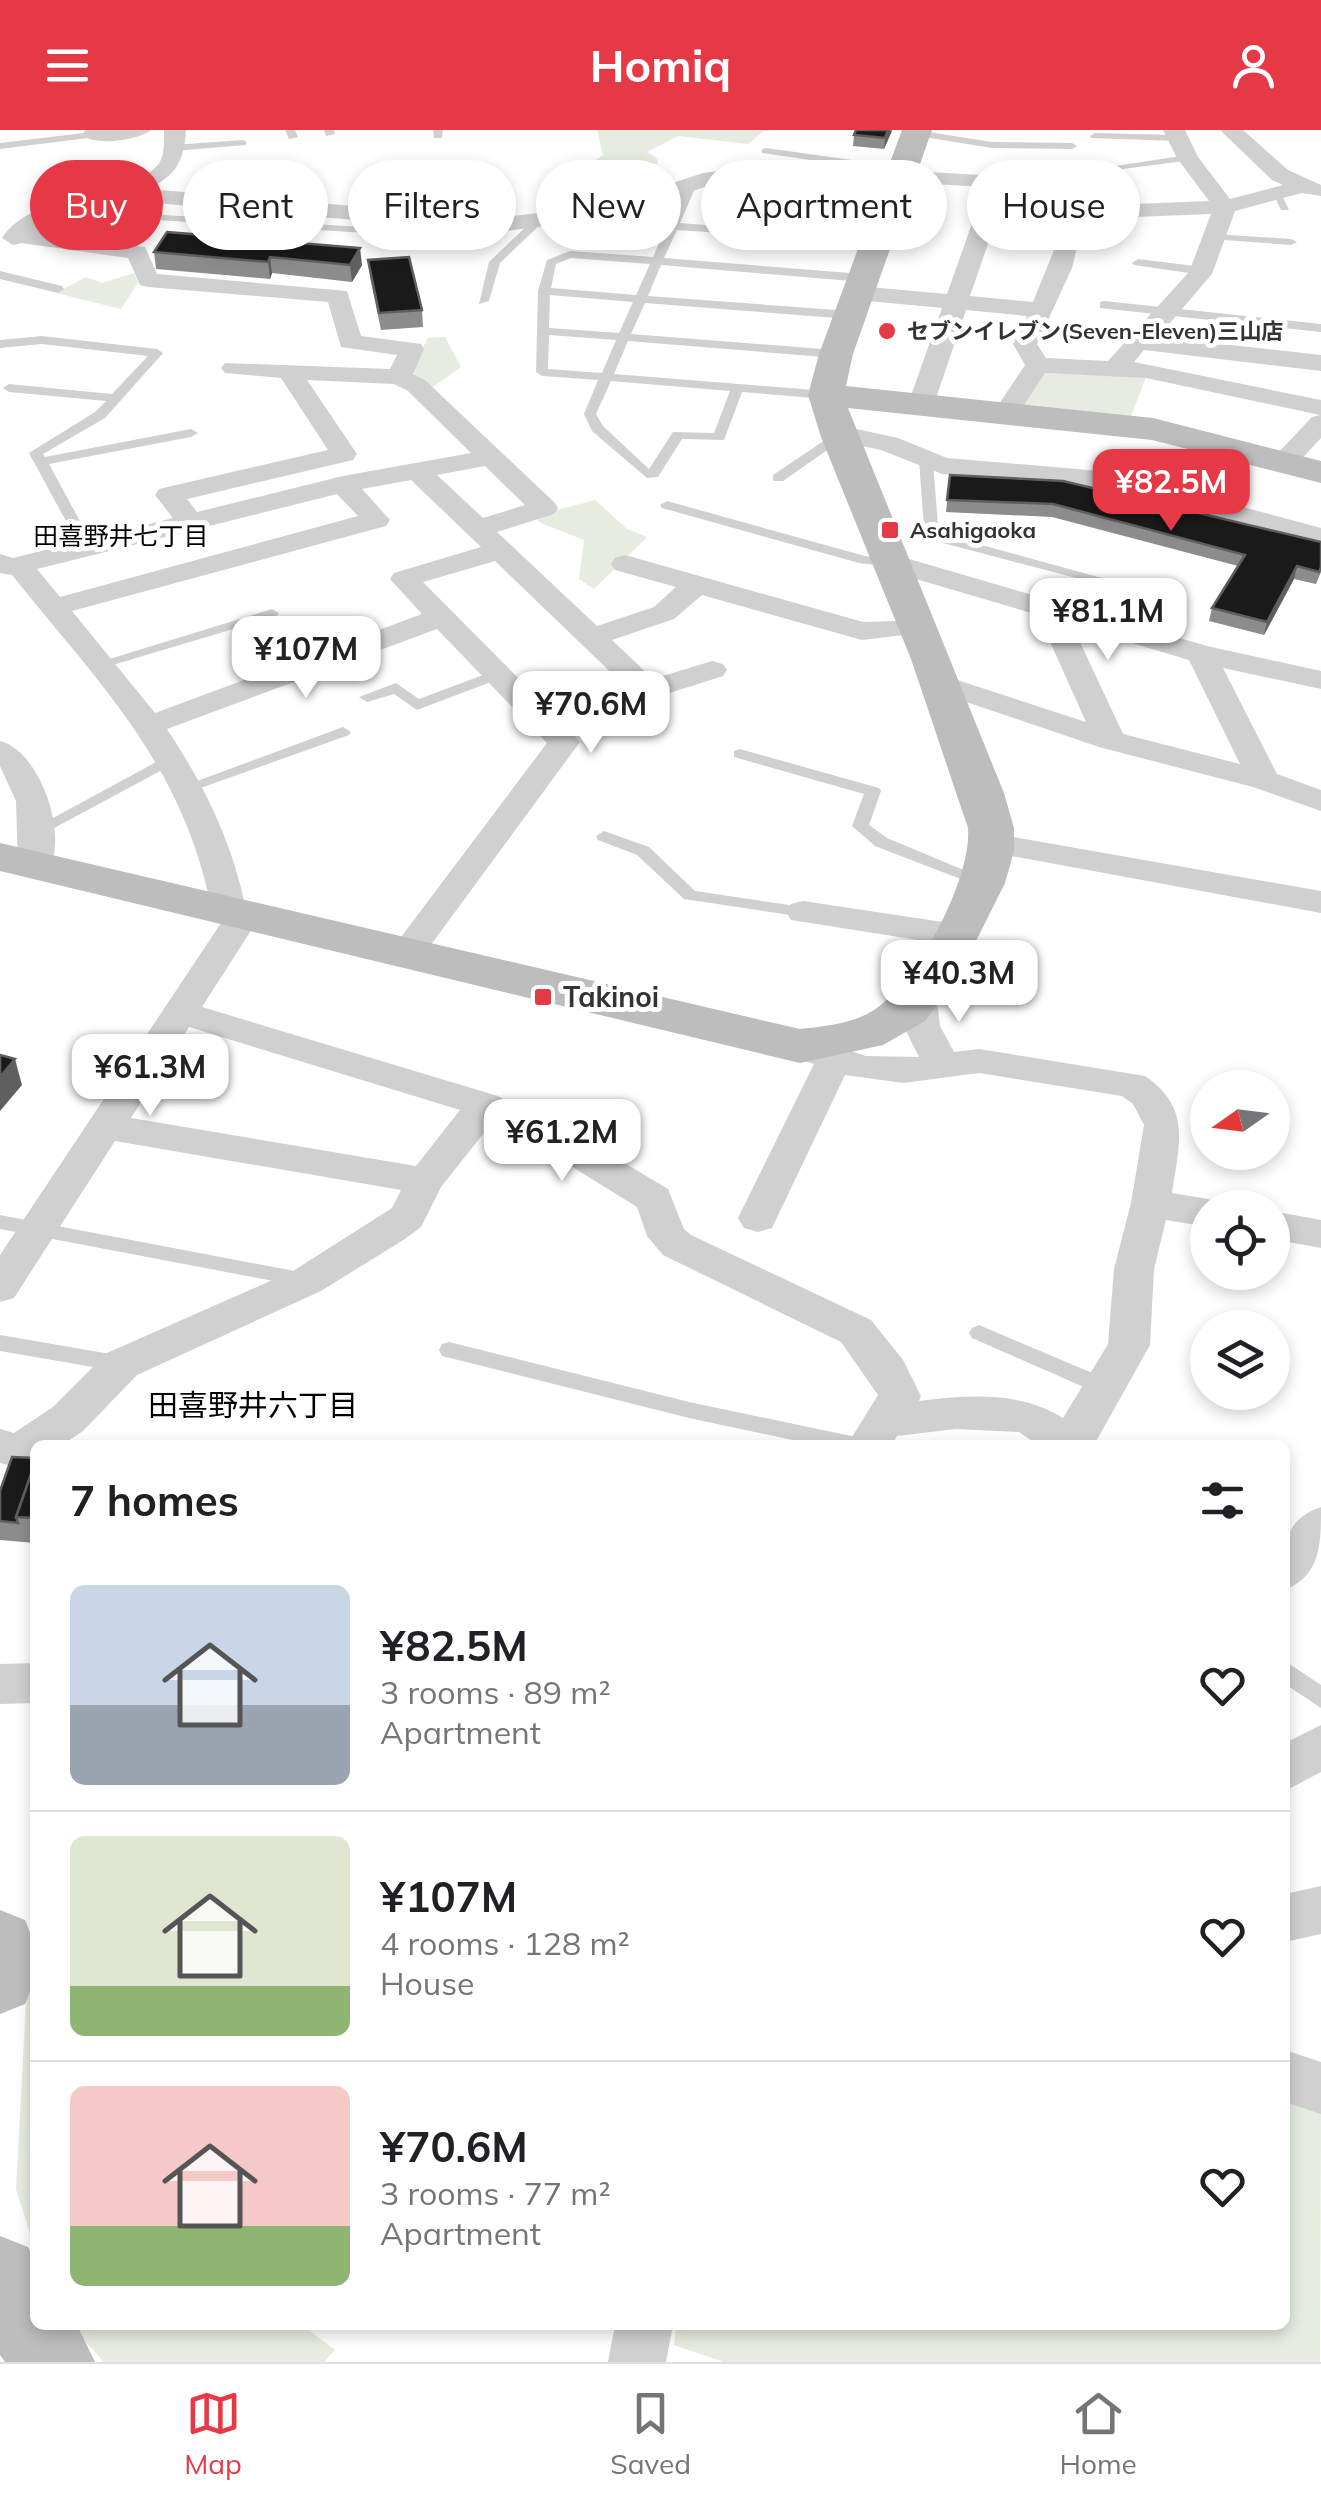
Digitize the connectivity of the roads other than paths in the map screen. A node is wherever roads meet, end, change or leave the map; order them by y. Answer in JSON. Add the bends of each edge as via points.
{"nodes":[{"id":1,"x":140,"y":130,"type":"edge"},
{"id":2,"x":992,"y":130,"type":"edge"},
{"id":3,"x":1231,"y":130,"type":"edge"},
{"id":4,"x":106,"y":133,"type":"edge"},
{"id":5,"x":1095,"y":136,"type":"dead end"},
{"id":6,"x":174,"y":139,"type":"edge"},
{"id":7,"x":1180,"y":142,"type":"edge"},
{"id":8,"x":242,"y":143,"type":"dead end"},
{"id":9,"x":0,"y":146,"type":"edge"},
{"id":10,"x":1020,"y":146,"type":"junction"},
{"id":11,"x":1072,"y":146,"type":"dead end"},
{"id":12,"x":766,"y":151,"type":"dead end"},
{"id":13,"x":1129,"y":160,"type":"edge"},
{"id":14,"x":163,"y":171,"type":"edge"},
{"id":15,"x":691,"y":184,"type":"junction"},
{"id":16,"x":681,"y":188,"type":"edge"},
{"id":17,"x":1310,"y":189,"type":"edge"},
{"id":18,"x":163,"y":198,"type":"edge"},
{"id":19,"x":967,"y":204,"type":"edge"},
{"id":20,"x":681,"y":206,"type":"edge"},
{"id":21,"x":1225,"y":208,"type":"junction"},
{"id":22,"x":1140,"y":211,"type":"edge"},
{"id":23,"x":163,"y":214,"type":"edge"},
{"id":24,"x":344,"y":219,"type":"junction"},
{"id":25,"x":348,"y":220,"type":"edge"},
{"id":26,"x":536,"y":222,"type":"edge"},
{"id":27,"x":536,"y":223,"type":"edge"},
{"id":28,"x":30,"y":225,"type":"edge"},
{"id":29,"x":1214,"y":237,"type":"junction"},
{"id":30,"x":1291,"y":242,"type":"dead end"},
{"id":31,"x":8,"y":244,"type":"edge"},
{"id":32,"x":661,"y":250,"type":"edge"},
{"id":33,"x":801,"y":250,"type":"edge"},
{"id":34,"x":975,"y":250,"type":"edge"},
{"id":35,"x":1066,"y":250,"type":"edge"},
{"id":36,"x":656,"y":262,"type":"junction"},
{"id":37,"x":1138,"y":262,"type":"dead end"},
{"id":38,"x":1203,"y":271,"type":"junction"},
{"id":39,"x":870,"y":274,"type":"edge"},
{"id":40,"x":0,"y":275,"type":"edge"},
{"id":41,"x":58,"y":289,"type":"dead end"},
{"id":42,"x":544,"y":291,"type":"junction"},
{"id":43,"x":640,"y":298,"type":"junction"},
{"id":44,"x":483,"y":301,"type":"dead end"},
{"id":45,"x":958,"y":301,"type":"junction"},
{"id":46,"x":1104,"y":305,"type":"dead end"},
{"id":47,"x":1041,"y":310,"type":"junction"},
{"id":48,"x":1171,"y":311,"type":"junction"},
{"id":49,"x":1321,"y":328,"type":"edge"},
{"id":50,"x":542,"y":330,"type":"junction"},
{"id":51,"x":624,"y":337,"type":"junction"},
{"id":52,"x":1136,"y":342,"type":"junction"},
{"id":53,"x":0,"y":344,"type":"edge"},
{"id":54,"x":1321,"y":363,"type":"edge"},
{"id":55,"x":1038,"y":364,"type":"junction"},
{"id":56,"x":234,"y":368,"type":"dead end"},
{"id":57,"x":1114,"y":368,"type":"junction"},
{"id":58,"x":289,"y":371,"type":"junction"},
{"id":59,"x":399,"y":377,"type":"junction"},
{"id":60,"x":606,"y":378,"type":"junction"},
{"id":61,"x":9,"y":388,"type":"dead end"},
{"id":62,"x":737,"y":390,"type":"junction"},
{"id":63,"x":116,"y":398,"type":"junction"},
{"id":64,"x":920,"y":404,"type":"junction"},
{"id":65,"x":1321,"y":408,"type":"edge"},
{"id":66,"x":1006,"y":413,"type":"junction"},
{"id":67,"x":1321,"y":423,"type":"edge"},
{"id":68,"x":191,"y":433,"type":"dead end"},
{"id":69,"x":493,"y":457,"type":"junction"},
{"id":70,"x":926,"y":461,"type":"junction"},
{"id":71,"x":39,"y":462,"type":"junction"},
{"id":72,"x":1284,"y":462,"type":"junction"},
{"id":73,"x":416,"y":470,"type":"junction"},
{"id":74,"x":1321,"y":472,"type":"edge"},
{"id":75,"x":778,"y":478,"type":"dead end"},
{"id":76,"x":343,"y":484,"type":"junction"},
{"id":77,"x":667,"y":505,"type":"dead end"},
{"id":78,"x":190,"y":521,"type":"junction"},
{"id":79,"x":1321,"y":537,"type":"edge"},
{"id":80,"x":490,"y":540,"type":"junction"},
{"id":81,"x":87,"y":547,"type":"junction"},
{"id":82,"x":892,"y":563,"type":"junction"},
{"id":83,"x":10,"y":564,"type":"edge"},
{"id":84,"x":625,"y":564,"type":"dead end"},
{"id":85,"x":695,"y":586,"type":"junction"},
{"id":86,"x":1172,"y":599,"type":"dead end"},
{"id":87,"x":52,"y":608,"type":"junction"},
{"id":88,"x":1051,"y":611,"type":"junction"},
{"id":89,"x":272,"y":612,"type":"dead end"},
{"id":90,"x":441,"y":618,"type":"junction"},
{"id":91,"x":918,"y":626,"type":"junction"},
{"id":92,"x":592,"y":637,"type":"junction"},
{"id":93,"x":1201,"y":654,"type":"junction"},
{"id":94,"x":101,"y":664,"type":"junction"},
{"id":95,"x":712,"y":670,"type":"dead end"},
{"id":96,"x":499,"y":674,"type":"junction"},
{"id":97,"x":942,"y":684,"type":"junction"},
{"id":98,"x":1317,"y":685,"type":"edge"},
{"id":99,"x":647,"y":690,"type":"junction"},
{"id":100,"x":367,"y":697,"type":"dead end"},
{"id":101,"x":546,"y":722,"type":"junction"},
{"id":102,"x":150,"y":725,"type":"junction"},
{"id":103,"x":343,"y":732,"type":"dead end"},
{"id":104,"x":1110,"y":740,"type":"junction"},
{"id":105,"x":792,"y":746,"type":"dead end"},
{"id":106,"x":0,"y":750,"type":"edge"},
{"id":107,"x":740,"y":754,"type":"dead end"},
{"id":108,"x":171,"y":759,"type":"junction"},
{"id":109,"x":776,"y":764,"type":"junction"},
{"id":110,"x":1264,"y":780,"type":"junction"},
{"id":111,"x":188,"y":787,"type":"junction"},
{"id":112,"x":1321,"y":802,"type":"edge"},
{"id":113,"x":604,"y":836,"type":"dead end"},
{"id":114,"x":24,"y":851,"type":"edge"},
{"id":115,"x":987,"y":862,"type":"junction"},
{"id":116,"x":1321,"y":902,"type":"edge"},
{"id":117,"x":803,"y":912,"type":"joint"},
{"id":118,"x":236,"y":913,"type":"junction"},
{"id":119,"x":956,"y":935,"type":"junction"},
{"id":120,"x":408,"y":953,"type":"junction"},
{"id":121,"x":919,"y":1002,"type":"junction"},
{"id":122,"x":180,"y":1012,"type":"junction"},
{"id":123,"x":817,"y":1053,"type":"junction"},
{"id":124,"x":942,"y":1067,"type":"junction"},
{"id":125,"x":485,"y":1105,"type":"junction"},
{"id":126,"x":104,"y":1126,"type":"junction"},
{"id":127,"x":425,"y":1181,"type":"junction"},
{"id":128,"x":1151,"y":1203,"type":"junction"},
{"id":129,"x":1190,"y":1210,"type":"edge"},
{"id":130,"x":758,"y":1218,"type":"dead end"},
{"id":131,"x":17,"y":1227,"type":"edge"},
{"id":132,"x":1290,"y":1228,"type":"edge"},
{"id":133,"x":1321,"y":1234,"type":"edge"},
{"id":134,"x":306,"y":1281,"type":"junction"},
{"id":135,"x":0,"y":1286,"type":"edge"},
{"id":136,"x":979,"y":1333,"type":"dead end"},
{"id":137,"x":0,"y":1343,"type":"edge"},
{"id":138,"x":449,"y":1350,"type":"dead end"},
{"id":139,"x":122,"y":1364,"type":"junction"},
{"id":140,"x":1102,"y":1386,"type":"junction"},
{"id":141,"x":869,"y":1437,"type":"edge"},
{"id":142,"x":36,"y":1440,"type":"edge"},
{"id":143,"x":1063,"y":1440,"type":"edge"},
{"id":144,"x":1073,"y":1440,"type":"edge"},
{"id":145,"x":30,"y":1444,"type":"edge"},
{"id":146,"x":0,"y":1446,"type":"edge"},
{"id":147,"x":1321,"y":1525,"type":"edge"},
{"id":148,"x":1290,"y":1565,"type":"edge"},
{"id":149,"x":1290,"y":1675,"type":"edge"},
{"id":150,"x":30,"y":1683,"type":"edge"},
{"id":151,"x":0,"y":1684,"type":"edge"},
{"id":152,"x":1321,"y":1698,"type":"edge"},
{"id":153,"x":1321,"y":1746,"type":"edge"},
{"id":154,"x":1290,"y":1767,"type":"edge"},
{"id":155,"x":1321,"y":1910,"type":"edge"},
{"id":156,"x":1290,"y":1917,"type":"edge"},
{"id":157,"x":0,"y":1943,"type":"edge"},
{"id":158,"x":0,"y":1980,"type":"edge"},
{"id":159,"x":1290,"y":2078,"type":"edge"},
{"id":160,"x":1321,"y":2088,"type":"edge"},
{"id":161,"x":0,"y":2275,"type":"edge"},
{"id":162,"x":30,"y":2329,"type":"edge"},
{"id":163,"x":31,"y":2330,"type":"edge"},
{"id":164,"x":643,"y":2330,"type":"edge"},
{"id":165,"x":55,"y":2362,"type":"edge"},
{"id":166,"x":636,"y":2362,"type":"edge"}],
"edges":[{"from":1,"to":4,"type":"street"},
{"from":2,"to":10,"type":"lane","via":[[1017,136]]},
{"from":3,"to":17,"type":"street","via":[[1270,167]]},
{"from":4,"to":9,"type":"lane"},
{"from":5,"to":7,"type":"lane"},
{"from":6,"to":8,"type":"lane"},
{"from":6,"to":14,"type":"street"},
{"from":7,"to":13,"type":"lane"},
{"from":7,"to":21,"type":"street"},
{"from":10,"to":11,"type":"lane"},
{"from":10,"to":39,"type":"lane"},
{"from":12,"to":39,"type":"lane"},
{"from":15,"to":16,"type":"street"},
{"from":15,"to":20,"type":"lane"},
{"from":15,"to":39,"type":"street","via":[[720,176],[758,179]]},
{"from":17,"to":21,"type":"street"},
{"from":18,"to":24,"type":"street"},
{"from":19,"to":39,"type":"street"},
{"from":21,"to":22,"type":"street"},
{"from":21,"to":29,"type":"street"},
{"from":23,"to":24,"type":"lane"},
{"from":24,"to":25,"type":"lane"},
{"from":24,"to":26,"type":"street"},
{"from":27,"to":44,"type":"lane","via":[[495,262]]},
{"from":28,"to":31,"type":"street"},
{"from":29,"to":30,"type":"lane"},
{"from":29,"to":38,"type":"street"},
{"from":31,"to":59,"type":"street","via":[[137,252],[148,280],[340,296],[350,342],[412,349]]},
{"from":32,"to":36,"type":"lane"},
{"from":33,"to":39,"type":"lane"},
{"from":34,"to":45,"type":"street"},
{"from":35,"to":47,"type":"street"},
{"from":36,"to":39,"type":"lane"},
{"from":36,"to":42,"type":"lane","via":[[570,254],[551,262]]},
{"from":36,"to":43,"type":"lane"},
{"from":37,"to":38,"type":"lane"},
{"from":38,"to":48,"type":"street"},
{"from":39,"to":43,"type":"lane"},
{"from":39,"to":45,"type":"street"},
{"from":39,"to":51,"type":"lane"},
{"from":39,"to":62,"type":"lane"},
{"from":39,"to":64,"type":"street"},
{"from":39,"to":70,"type":"street","via":[[889,444]]},
{"from":39,"to":75,"type":"lane"},
{"from":39,"to":82,"type":"street"},
{"from":40,"to":41,"type":"lane"},
{"from":42,"to":43,"type":"lane"},
{"from":42,"to":50,"type":"lane"},
{"from":43,"to":51,"type":"lane"},
{"from":45,"to":47,"type":"street"},
{"from":45,"to":64,"type":"street"},
{"from":46,"to":48,"type":"lane"},
{"from":47,"to":55,"type":"street","via":[[1026,344]]},
{"from":48,"to":49,"type":"lane"},
{"from":48,"to":52,"type":"street"},
{"from":50,"to":51,"type":"lane"},
{"from":50,"to":60,"type":"lane","via":[[542,372]]},
{"from":51,"to":60,"type":"lane"},
{"from":52,"to":54,"type":"street"},
{"from":52,"to":57,"type":"street"},
{"from":53,"to":63,"type":"lane","via":[[42,340],[157,353]]},
{"from":55,"to":57,"type":"street"},
{"from":55,"to":66,"type":"street"},
{"from":56,"to":58,"type":"street"},
{"from":57,"to":65,"type":"street"},
{"from":58,"to":59,"type":"street"},
{"from":58,"to":78,"type":"street","via":[[344,454],[170,496]]},
{"from":59,"to":69,"type":"street"},
{"from":60,"to":62,"type":"lane"},
{"from":60,"to":62,"type":"lane","via":[[590,414],[646,474],[653,474],[678,435],[719,437]]},
{"from":61,"to":63,"type":"lane"},
{"from":63,"to":71,"type":"lane","via":[[36,453]]},
{"from":64,"to":66,"type":"street"},
{"from":66,"to":72,"type":"street","via":[[1153,428]]},
{"from":67,"to":72,"type":"street"},
{"from":68,"to":71,"type":"lane"},
{"from":69,"to":73,"type":"street"},
{"from":69,"to":80,"type":"street","via":[[544,508]]},
{"from":70,"to":79,"type":"street","via":[[1112,480]]},
{"from":70,"to":86,"type":"lane","via":[[932,527],[940,538]]},
{"from":71,"to":81,"type":"lane"},
{"from":72,"to":74,"type":"street"},
{"from":73,"to":76,"type":"street"},
{"from":73,"to":80,"type":"street"},
{"from":76,"to":78,"type":"street"},
{"from":76,"to":87,"type":"street","via":[[376,520]]},
{"from":77,"to":82,"type":"lane"},
{"from":78,"to":81,"type":"street"},
{"from":80,"to":90,"type":"street","via":[[404,578]]},
{"from":80,"to":92,"type":"street"},
{"from":81,"to":83,"type":"street"},
{"from":82,"to":88,"type":"street"},
{"from":82,"to":91,"type":"street"},
{"from":83,"to":87,"type":"street"},
{"from":84,"to":85,"type":"street"},
{"from":85,"to":91,"type":"street","via":[[862,632]]},
{"from":85,"to":92,"type":"street","via":[[664,613]]},
{"from":87,"to":94,"type":"street"},
{"from":88,"to":93,"type":"street"},
{"from":88,"to":104,"type":"street"},
{"from":89,"to":94,"type":"lane"},
{"from":90,"to":96,"type":"street"},
{"from":90,"to":102,"type":"street"},
{"from":91,"to":97,"type":"street"},
{"from":92,"to":99,"type":"street"},
{"from":93,"to":98,"type":"street"},
{"from":93,"to":110,"type":"street"},
{"from":94,"to":102,"type":"street"},
{"from":95,"to":99,"type":"street"},
{"from":96,"to":100,"type":"lane","via":[[417,705],[396,688]]},
{"from":96,"to":101,"type":"street"},
{"from":97,"to":104,"type":"street"},
{"from":97,"to":115,"type":"street","via":[[991,826]]},
{"from":99,"to":101,"type":"street"},
{"from":101,"to":120,"type":"street","via":[[564,742]]},
{"from":102,"to":108,"type":"street"},
{"from":103,"to":111,"type":"lane"},
{"from":104,"to":110,"type":"street"},
{"from":105,"to":109,"type":"lane"},
{"from":106,"to":114,"type":"street","via":[[17,761],[25,777]]},
{"from":107,"to":109,"type":"lane"},
{"from":108,"to":111,"type":"street"},
{"from":108,"to":114,"type":"lane"},
{"from":109,"to":115,"type":"lane","via":[[873,790],[860,826],[880,842]]},
{"from":110,"to":112,"type":"street"},
{"from":111,"to":118,"type":"street"},
{"from":113,"to":117,"type":"lane","via":[[643,851],[690,895]]},
{"from":114,"to":118,"type":"street"},
{"from":115,"to":116,"type":"street"},
{"from":115,"to":119,"type":"street"},
{"from":117,"to":119,"type":"street"},
{"from":118,"to":120,"type":"street"},
{"from":118,"to":122,"type":"street"},
{"from":119,"to":121,"type":"street"},
{"from":120,"to":123,"type":"street"},
{"from":121,"to":123,"type":"street","via":[[884,1026]]},
{"from":121,"to":124,"type":"street","via":[[922,1026]]},
{"from":122,"to":125,"type":"street"},
{"from":122,"to":126,"type":"street"},
{"from":123,"to":124,"type":"street","via":[[863,1068]]},
{"from":123,"to":130,"type":"street"},
{"from":124,"to":128,"type":"street","via":[[979,1061],[1132,1085],[1148,1096],[1164,1125]]},
{"from":125,"to":127,"type":"street"},
{"from":125,"to":141,"type":"street","via":[[654,1199],[676,1245],[856,1331],[900,1396]]},
{"from":126,"to":127,"type":"street"},
{"from":126,"to":131,"type":"street"},
{"from":127,"to":134,"type":"street","via":[[408,1217]]},
{"from":128,"to":129,"type":"street"},
{"from":128,"to":140,"type":"street","via":[[1134,1268],[1129,1346]]},
{"from":131,"to":134,"type":"lane"},
{"from":131,"to":135,"type":"street"},
{"from":132,"to":133,"type":"street"},
{"from":134,"to":139,"type":"street"},
{"from":136,"to":140,"type":"lane"},
{"from":137,"to":139,"type":"lane"},
{"from":138,"to":141,"type":"lane","via":[[689,1410]]},
{"from":139,"to":142,"type":"street","via":[[68,1419]]},
{"from":140,"to":144,"type":"street"},
{"from":141,"to":143,"type":"street","via":[[956,1413],[1027,1416]]},
{"from":145,"to":146,"type":"street","via":[[19,1451]]},
{"from":147,"to":148,"type":"street"},
{"from":149,"to":152,"type":"lane"},
{"from":150,"to":151,"type":"street"},
{"from":153,"to":154,"type":"street"},
{"from":155,"to":156,"type":"street"},
{"from":157,"to":158,"type":"street"},
{"from":159,"to":160,"type":"street"},
{"from":161,"to":162,"type":"street"},
{"from":163,"to":165,"type":"street"},
{"from":164,"to":166,"type":"street"}]}
